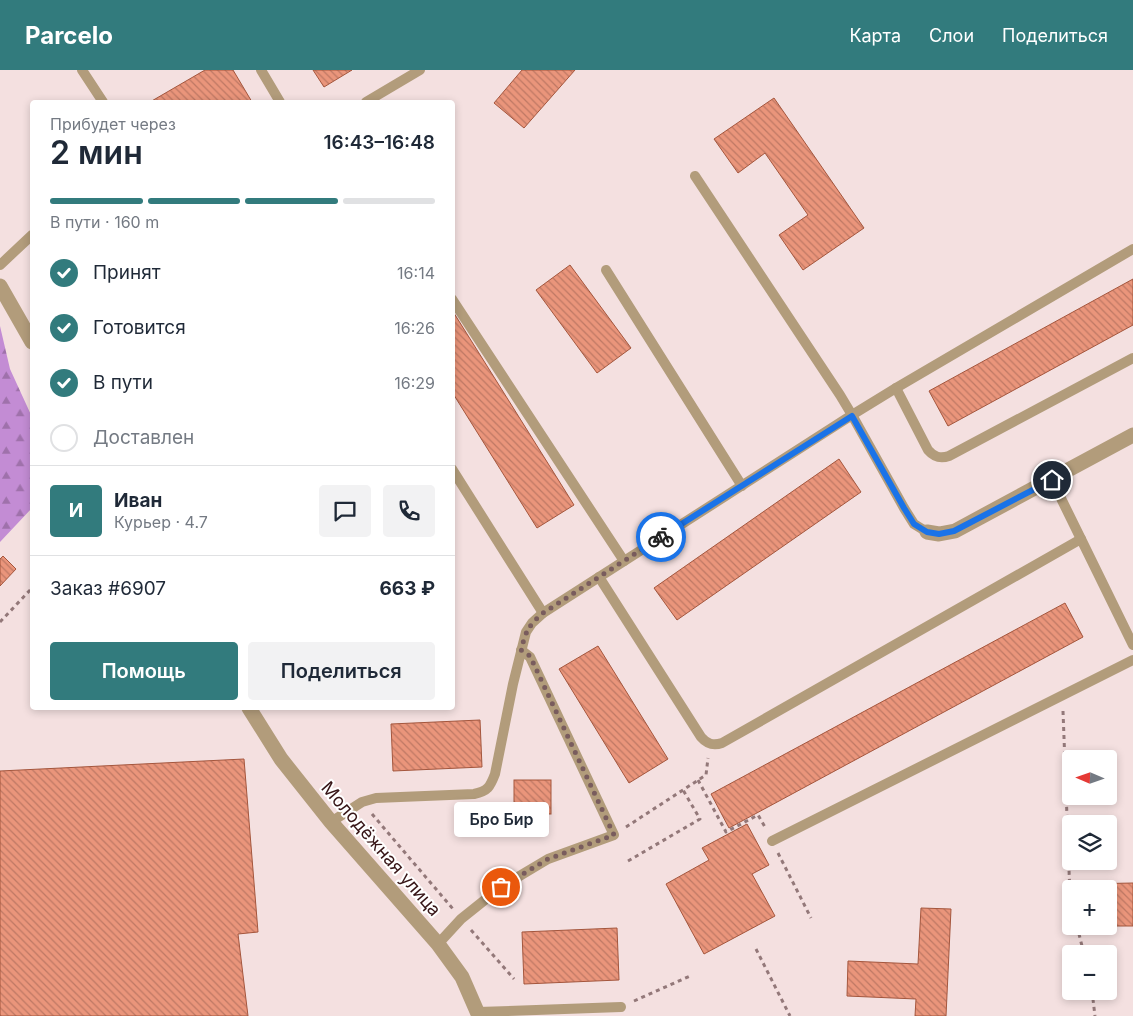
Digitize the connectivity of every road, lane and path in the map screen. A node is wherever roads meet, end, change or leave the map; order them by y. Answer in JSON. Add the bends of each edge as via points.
{"nodes":[{"id":1,"x":82,"y":70,"type":"edge"},
{"id":2,"x":260,"y":70,"type":"edge"},
{"id":3,"x":420,"y":70,"type":"edge"},
{"id":4,"x":102,"y":100,"type":"edge"},
{"id":5,"x":279,"y":100,"type":"edge"},
{"id":6,"x":369,"y":100,"type":"edge"},
{"id":7,"x":695,"y":176,"type":"dead end"},
{"id":8,"x":30,"y":237,"type":"edge"},
{"id":9,"x":1133,"y":250,"type":"edge"},
{"id":10,"x":0,"y":265,"type":"edge"},
{"id":11,"x":606,"y":270,"type":"dead end"},
{"id":12,"x":0,"y":286,"type":"edge"},
{"id":13,"x":455,"y":304,"type":"edge"},
{"id":14,"x":30,"y":338,"type":"edge"},
{"id":15,"x":1133,"y":358,"type":"edge"},
{"id":16,"x":896,"y":388,"type":"junction"},
{"id":17,"x":852,"y":416,"type":"junction"},
{"id":18,"x":1133,"y":435,"type":"edge"},
{"id":19,"x":455,"y":474,"type":"edge"},
{"id":20,"x":1052,"y":480,"type":"junction"},
{"id":21,"x":742,"y":486,"type":"junction"},
{"id":22,"x":927,"y":532,"type":"joint"},
{"id":23,"x":1081,"y":538,"type":"junction"},
{"id":24,"x":624,"y":561,"type":"junction"},
{"id":25,"x":599,"y":577,"type":"junction"},
{"id":26,"x":30,"y":590,"type":"edge"},
{"id":27,"x":543,"y":613,"type":"junction"},
{"id":28,"x":0,"y":622,"type":"edge"},
{"id":29,"x":1133,"y":645,"type":"edge"},
{"id":30,"x":521,"y":650,"type":"junction"},
{"id":31,"x":1133,"y":660,"type":"edge"},
{"id":32,"x":1063,"y":695,"type":"junction"},
{"id":33,"x":251,"y":710,"type":"edge"},
{"id":34,"x":710,"y":744,"type":"junction"},
{"id":35,"x":698,"y":780,"type":"junction"},
{"id":36,"x":683,"y":790,"type":"junction"},
{"id":37,"x":362,"y":802,"type":"junction"},
{"id":38,"x":331,"y":822,"type":"junction"},
{"id":39,"x":614,"y":835,"type":"junction"},
{"id":40,"x":772,"y":841,"type":"junction"},
{"id":41,"x":628,"y":861,"type":"dead end"},
{"id":42,"x":1069,"y":880,"type":"edge"},
{"id":43,"x":811,"y":918,"type":"dead end"},
{"id":44,"x":461,"y":919,"type":"junction"},
{"id":45,"x":438,"y":944,"type":"junction"},
{"id":46,"x":756,"y":949,"type":"dead end"},
{"id":47,"x":690,"y":976,"type":"dead end"},
{"id":48,"x":514,"y":979,"type":"dead end"},
{"id":49,"x":1093,"y":1000,"type":"edge"},
{"id":50,"x":621,"y":1007,"type":"joint"},
{"id":51,"x":478,"y":1014,"type":"edge"},
{"id":52,"x":790,"y":1016,"type":"edge"},
{"id":53,"x":1096,"y":1016,"type":"edge"}],
"edges":[{"from":1,"to":4,"type":"lane"},
{"from":2,"to":5,"type":"lane"},
{"from":3,"to":6,"type":"lane"},
{"from":7,"to":17,"type":"lane"},
{"from":8,"to":10,"type":"lane"},
{"from":9,"to":16,"type":"lane"},
{"from":11,"to":21,"type":"lane"},
{"from":12,"to":14,"type":"street"},
{"from":13,"to":24,"type":"lane"},
{"from":15,"to":16,"type":"lane","via":[[943,458],[928,450]]},
{"from":16,"to":17,"type":"lane"},
{"from":17,"to":21,"type":"lane"},
{"from":17,"to":22,"type":"lane","via":[[914,524]]},
{"from":18,"to":20,"type":"street"},
{"from":19,"to":27,"type":"lane"},
{"from":20,"to":22,"type":"street","via":[[954,531]]},
{"from":20,"to":23,"type":"lane"},
{"from":21,"to":24,"type":"lane"},
{"from":23,"to":29,"type":"lane"},
{"from":23,"to":34,"type":"lane","via":[[722,743]]},
{"from":24,"to":25,"type":"lane"},
{"from":25,"to":27,"type":"lane"},
{"from":25,"to":34,"type":"lane","via":[[701,737]]},
{"from":26,"to":28,"type":"path"},
{"from":27,"to":30,"type":"lane","via":[[526,632]]},
{"from":30,"to":37,"type":"lane","via":[[495,774],[488,789],[474,794],[376,798]]},
{"from":30,"to":39,"type":"lane","via":[[530,656]]},
{"from":31,"to":32,"type":"lane"},
{"from":32,"to":40,"type":"lane"},
{"from":32,"to":42,"type":"path"},
{"from":33,"to":38,"type":"street","name":"Молодёжная улица","via":[[281,759]]},
{"from":34,"to":35,"type":"path","via":[[706,775]]},
{"from":35,"to":36,"type":"path"},
{"from":35,"to":40,"type":"path","via":[[726,832],[758,815]]},
{"from":36,"to":39,"type":"path"},
{"from":36,"to":41,"type":"path","via":[[700,819]]},
{"from":37,"to":38,"type":"lane"},
{"from":37,"to":44,"type":"path"},
{"from":38,"to":45,"type":"street","name":"Молодёжная улица"},
{"from":39,"to":44,"type":"lane","via":[[548,859],[501,887]]},
{"from":40,"to":43,"type":"path"},
{"from":44,"to":45,"type":"lane"},
{"from":44,"to":48,"type":"path"},
{"from":45,"to":51,"type":"street","name":"Молодёжная улица","via":[[462,977]]},
{"from":46,"to":52,"type":"path"},
{"from":47,"to":50,"type":"path"},
{"from":49,"to":53,"type":"path"},
{"from":50,"to":51,"type":"lane"}]}
